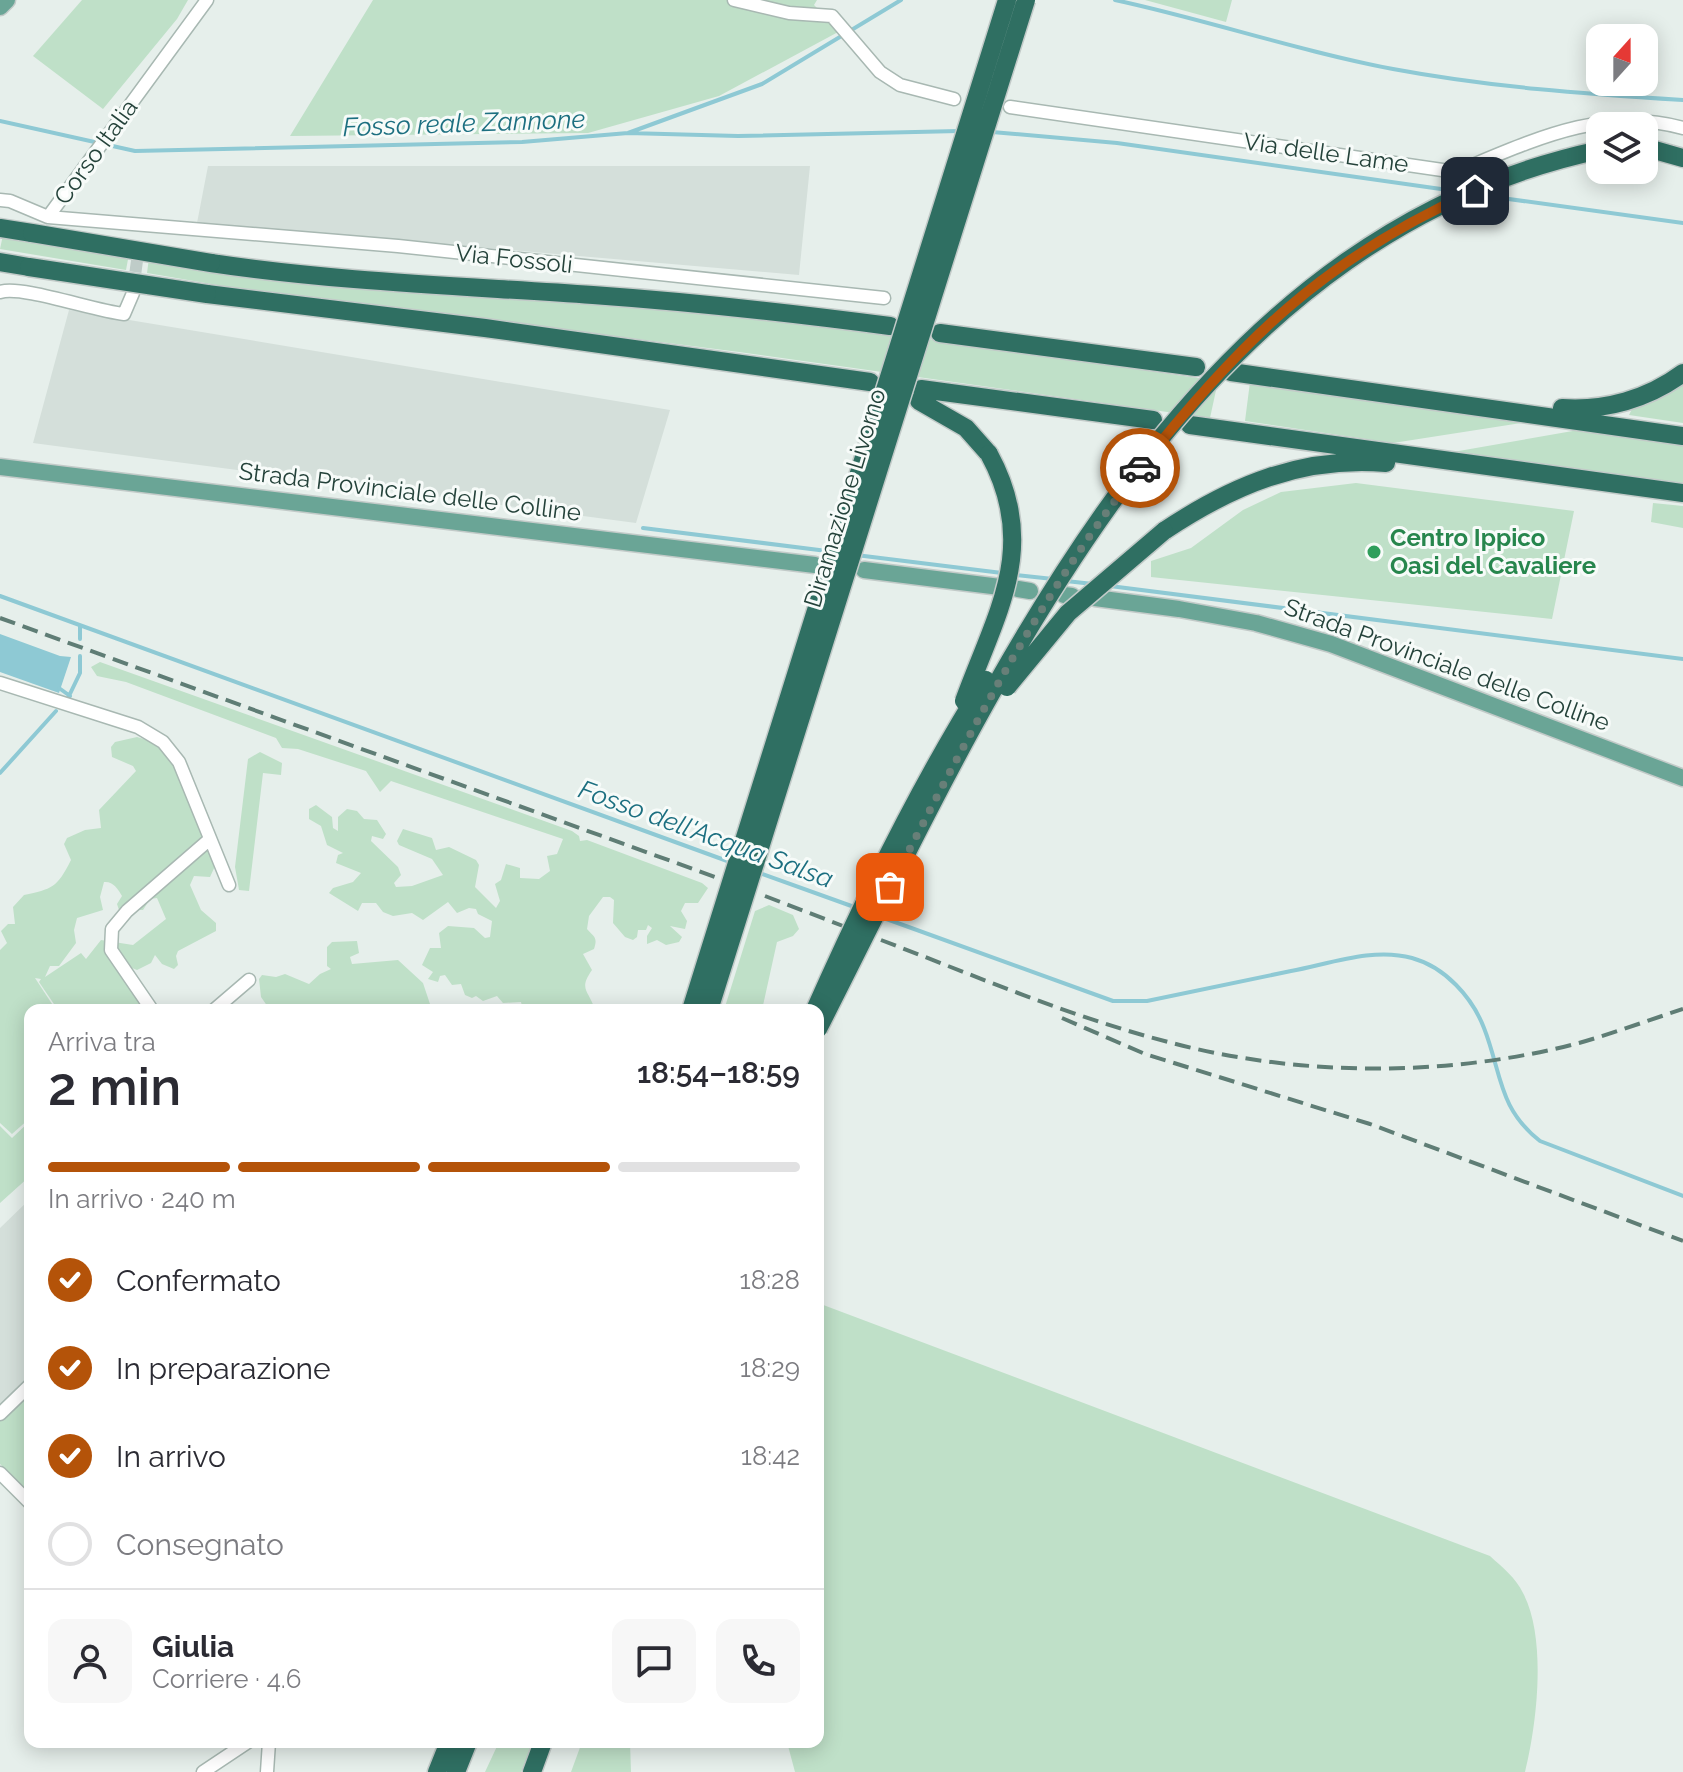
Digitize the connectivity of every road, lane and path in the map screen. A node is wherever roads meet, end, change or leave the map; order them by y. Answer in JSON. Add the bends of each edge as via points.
{"nodes":[{"id":1,"x":7,"y":0,"type":"edge"},
{"id":2,"x":207,"y":0,"type":"edge"},
{"id":3,"x":734,"y":0,"type":"edge"},
{"id":4,"x":1007,"y":0,"type":"edge"},
{"id":5,"x":1026,"y":0,"type":"edge"},
{"id":6,"x":0,"y":7,"type":"edge"},
{"id":7,"x":954,"y":99,"type":"dead end"},
{"id":8,"x":1010,"y":107,"type":"dead end"},
{"id":9,"x":1683,"y":128,"type":"edge"},
{"id":10,"x":1658,"y":140,"type":"edge"},
{"id":11,"x":1586,"y":145,"type":"edge"},
{"id":12,"x":1683,"y":146,"type":"edge"},
{"id":13,"x":1658,"y":151,"type":"edge"},
{"id":14,"x":1586,"y":154,"type":"edge"},
{"id":15,"x":1683,"y":158,"type":"edge"},
{"id":16,"x":0,"y":200,"type":"edge"},
{"id":17,"x":48,"y":217,"type":"junction"},
{"id":18,"x":0,"y":228,"type":"edge"},
{"id":19,"x":141,"y":233,"type":"joint"},
{"id":20,"x":0,"y":262,"type":"edge"},
{"id":21,"x":0,"y":292,"type":"edge"},
{"id":22,"x":133,"y":293,"type":"dead end"},
{"id":23,"x":884,"y":298,"type":"dead end"},
{"id":24,"x":890,"y":326,"type":"dead end"},
{"id":25,"x":940,"y":333,"type":"dead end"},
{"id":26,"x":1196,"y":367,"type":"dead end"},
{"id":27,"x":1231,"y":372,"type":"dead end"},
{"id":28,"x":1683,"y":373,"type":"edge"},
{"id":29,"x":870,"y":382,"type":"dead end"},
{"id":30,"x":1451,"y":403,"type":"junction"},
{"id":31,"x":1153,"y":420,"type":"dead end"},
{"id":32,"x":1190,"y":425,"type":"dead end"},
{"id":33,"x":1683,"y":436,"type":"edge"},
{"id":34,"x":1462,"y":462,"type":"junction"},
{"id":35,"x":0,"y":467,"type":"edge"},
{"id":36,"x":1683,"y":493,"type":"edge"},
{"id":37,"x":815,"y":565,"type":"dead end"},
{"id":38,"x":864,"y":570,"type":"dead end"},
{"id":39,"x":1000,"y":587,"type":"dead end"},
{"id":40,"x":1095,"y":598,"type":"dead end"},
{"id":41,"x":0,"y":683,"type":"edge"},
{"id":42,"x":960,"y":737,"type":"junction"},
{"id":43,"x":1683,"y":778,"type":"edge"},
{"id":44,"x":210,"y":839,"type":"junction"},
{"id":45,"x":229,"y":885,"type":"dead end"},
{"id":46,"x":249,"y":980,"type":"dead end"},
{"id":47,"x":147,"y":1004,"type":"edge"},
{"id":48,"x":221,"y":1004,"type":"edge"},
{"id":49,"x":693,"y":1004,"type":"edge"},
{"id":50,"x":711,"y":1004,"type":"edge"},
{"id":51,"x":818,"y":1004,"type":"edge"},
{"id":52,"x":824,"y":1017,"type":"edge"},
{"id":53,"x":24,"y":1391,"type":"edge"},
{"id":54,"x":0,"y":1414,"type":"edge"},
{"id":55,"x":0,"y":1473,"type":"edge"},
{"id":56,"x":24,"y":1497,"type":"edge"},
{"id":57,"x":239,"y":1748,"type":"edge"},
{"id":58,"x":265,"y":1748,"type":"edge"},
{"id":59,"x":447,"y":1748,"type":"edge"},
{"id":60,"x":466,"y":1748,"type":"edge"},
{"id":61,"x":541,"y":1748,"type":"edge"},
{"id":62,"x":551,"y":1748,"type":"edge"},
{"id":63,"x":203,"y":1772,"type":"edge"},
{"id":64,"x":267,"y":1772,"type":"edge"},
{"id":65,"x":437,"y":1772,"type":"edge"},
{"id":66,"x":456,"y":1772,"type":"edge"},
{"id":67,"x":532,"y":1772,"type":"edge"},
{"id":68,"x":542,"y":1772,"type":"edge"}],
"edges":[{"from":1,"to":6,"type":"main road"},
{"from":2,"to":17,"type":"street","name":"Corso Italia"},
{"from":3,"to":7,"type":"street","via":[[832,16],[880,72],[900,85]]},
{"from":4,"to":49,"type":"highway","name":"Diramazione Livorno","bridge":true},
{"from":5,"to":50,"type":"highway","name":"Diramazione Livorno","bridge":true},
{"from":8,"to":9,"type":"street","name":"Via delle Lame","via":[[1456,172],[1589,125],[1633,120]]},
{"from":10,"to":12,"type":"highway"},
{"from":11,"to":42,"type":"highway","bridge":true,"via":[[1517,164],[1433,200],[1356,243],[1271,308],[1194,386],[1107,495]]},
{"from":13,"to":15,"type":"highway"},
{"from":14,"to":42,"type":"highway","bridge":true,"via":[[1493,183],[1419,216],[1338,266],[1268,322],[1202,391],[1116,499]]},
{"from":16,"to":17,"type":"street"},
{"from":17,"to":19,"type":"street","name":"Corso Italia"},
{"from":18,"to":24,"type":"highway","bridge":true,"via":[[276,273],[593,295]]},
{"from":19,"to":23,"type":"street","name":"Via Fossoli","via":[[179,227],[398,246]]},
{"from":20,"to":29,"type":"highway","bridge":true},
{"from":21,"to":22,"type":"street","via":[[124,314]]},
{"from":25,"to":26,"type":"highway"},
{"from":27,"to":30,"type":"highway"},
{"from":28,"to":30,"type":"highway","via":[[1642,396],[1583,409]]},
{"from":30,"to":33,"type":"highway"},
{"from":31,"to":42,"type":"highway","bridge":true,"via":[[920,395],[966,428],[989,454],[1011,510],[1013,559]]},
{"from":32,"to":34,"type":"highway"},
{"from":34,"to":36,"type":"highway"},
{"from":34,"to":42,"type":"highway","bridge":true,"via":[[1296,468],[1231,490],[1164,531],[1091,590]]},
{"from":35,"to":37,"type":"main road","name":"Strada Provinciale delle Colline"},
{"from":38,"to":39,"type":"main road"},
{"from":40,"to":43,"type":"main road","name":"Strada Provinciale delle Colline","via":[[1256,623],[1331,644]]},
{"from":41,"to":44,"type":"street","via":[[138,727],[163,742],[179,762]]},
{"from":42,"to":51,"type":"highway","bridge":true,"via":[[866,897]]},
{"from":42,"to":52,"type":"highway","bridge":true},
{"from":44,"to":45,"type":"street"},
{"from":44,"to":47,"type":"street","via":[[112,929],[111,950]]},
{"from":46,"to":48,"type":"street"},
{"from":53,"to":54,"type":"street"},
{"from":55,"to":56,"type":"street"},
{"from":57,"to":63,"type":"street"},
{"from":58,"to":64,"type":"street"},
{"from":59,"to":65,"type":"highway"},
{"from":60,"to":66,"type":"highway"},
{"from":61,"to":67,"type":"highway"},
{"from":62,"to":68,"type":"highway"}]}
